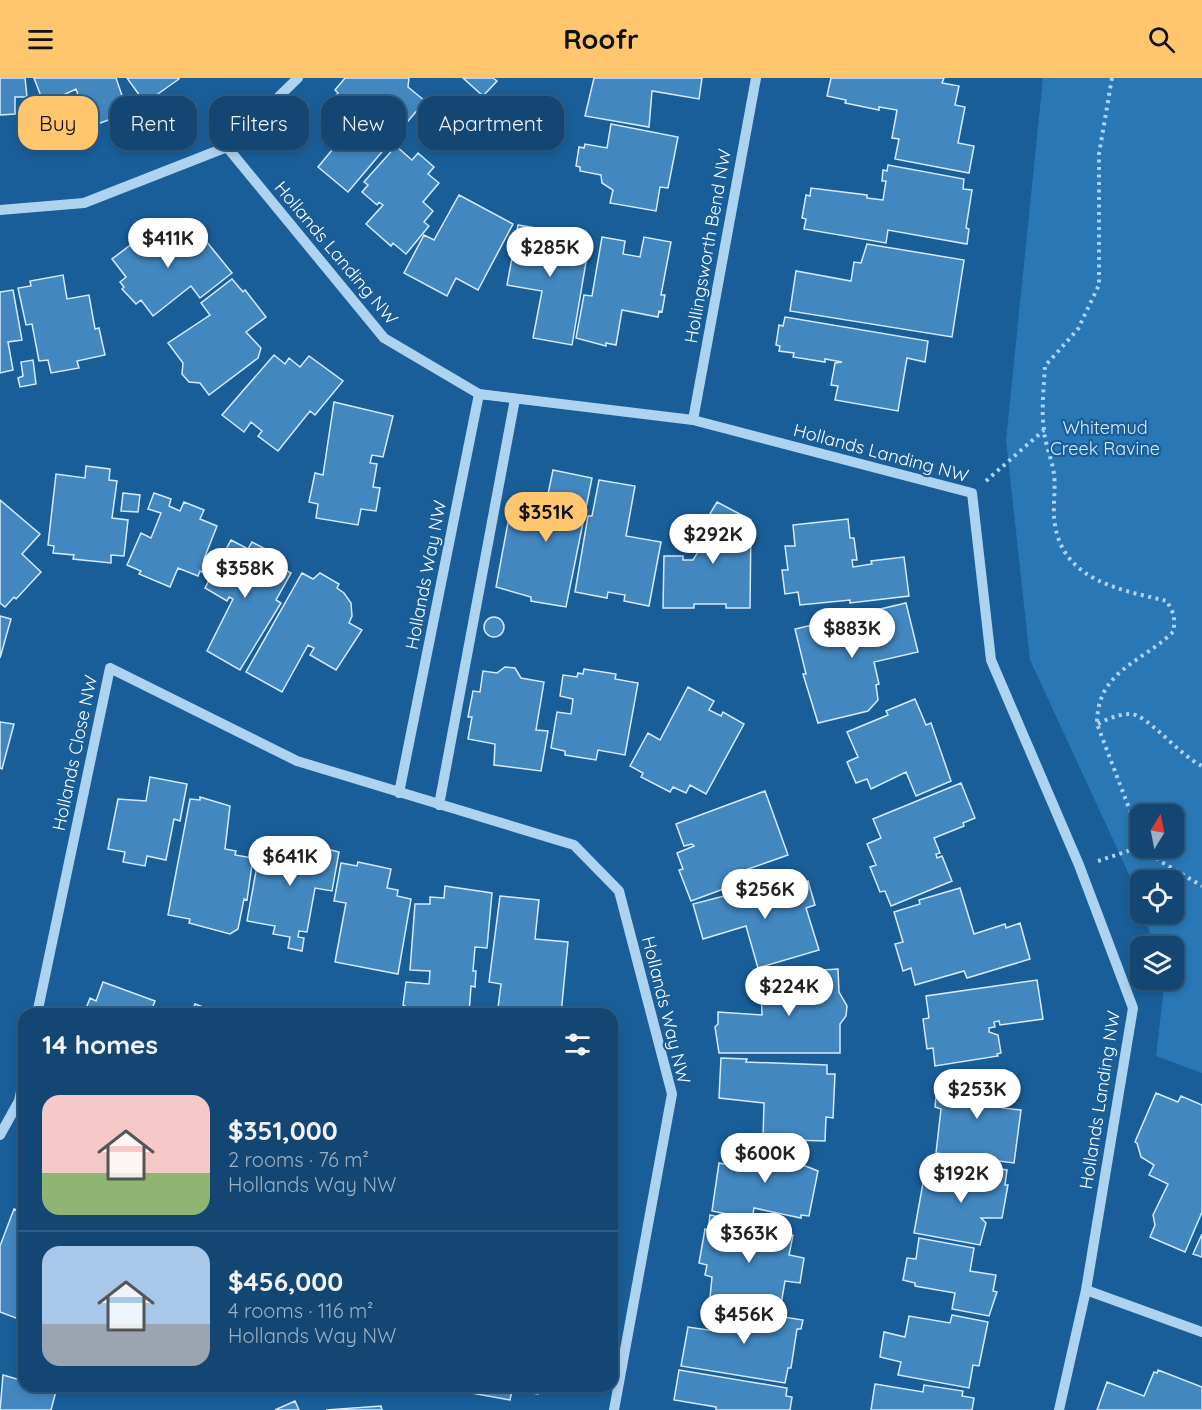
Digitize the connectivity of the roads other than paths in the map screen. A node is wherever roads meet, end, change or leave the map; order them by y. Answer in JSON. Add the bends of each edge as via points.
{"nodes":[{"id":1,"x":298,"y":78,"type":"edge"},
{"id":2,"x":756,"y":78,"type":"edge"},
{"id":3,"x":279,"y":96,"type":"edge"},
{"id":4,"x":219,"y":150,"type":"edge"},
{"id":5,"x":229,"y":150,"type":"edge"},
{"id":6,"x":0,"y":210,"type":"edge"},
{"id":7,"x":479,"y":394,"type":"junction"},
{"id":8,"x":515,"y":399,"type":"junction"},
{"id":9,"x":693,"y":420,"type":"junction"},
{"id":10,"x":399,"y":793,"type":"junction"},
{"id":11,"x":439,"y":805,"type":"junction"},
{"id":12,"x":38,"y":1008,"type":"edge"},
{"id":13,"x":18,"y":1107,"type":"edge"},
{"id":14,"x":0,"y":1135,"type":"edge"},
{"id":15,"x":1086,"y":1290,"type":"junction"},
{"id":16,"x":1202,"y":1332,"type":"edge"},
{"id":17,"x":618,"y":1388,"type":"edge"},
{"id":18,"x":617,"y":1392,"type":"edge"},
{"id":19,"x":614,"y":1410,"type":"edge"},
{"id":20,"x":1059,"y":1410,"type":"edge"}],
"edges":[{"from":1,"to":3,"type":"street"},
{"from":2,"to":9,"type":"street","name":"Hollingsworth Bend NW"},
{"from":4,"to":6,"type":"street","via":[[84,203]]},
{"from":5,"to":7,"type":"street","name":"Hollands Landing NW","via":[[384,338]]},
{"from":7,"to":8,"type":"street","name":"Hollands Landing NW"},
{"from":7,"to":10,"type":"street","name":"Hollands Way NW"},
{"from":8,"to":9,"type":"street","name":"Hollands Landing NW"},
{"from":8,"to":11,"type":"street"},
{"from":9,"to":15,"type":"street","name":"Hollands Landing NW","via":[[972,493],[991,660],[1079,865],[1133,1008]]},
{"from":10,"to":11,"type":"street","name":"Hollands Way NW"},
{"from":10,"to":12,"type":"street","name":"Hollands Close NW","via":[[297,761],[110,668]]},
{"from":11,"to":17,"type":"street","name":"Hollands Way NW","via":[[574,845],[619,891],[672,1094]]},
{"from":13,"to":14,"type":"street"},
{"from":15,"to":16,"type":"street"},
{"from":15,"to":20,"type":"street","name":"Hollands Landing NW"},
{"from":18,"to":19,"type":"street","name":"Hollands Way NW"}]}
